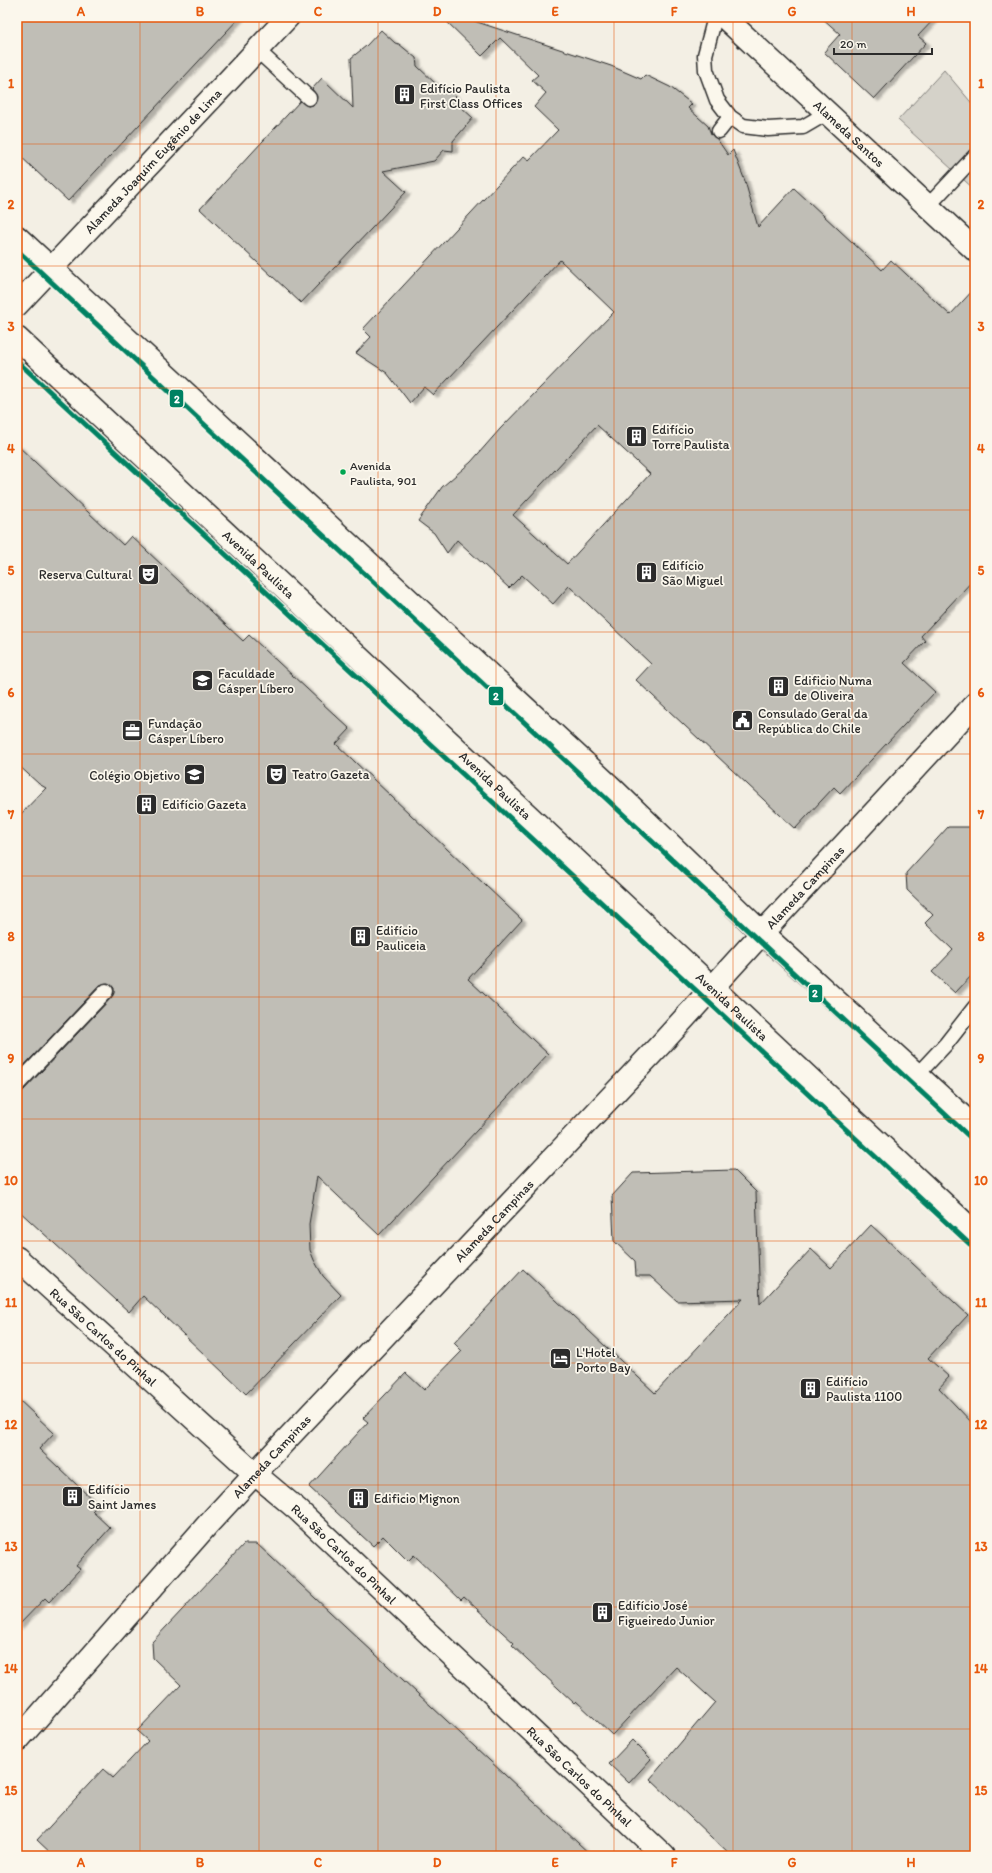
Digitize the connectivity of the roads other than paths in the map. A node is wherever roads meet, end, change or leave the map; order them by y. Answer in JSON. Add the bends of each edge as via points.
{"nodes":[{"id":1,"x":288,"y":17,"type":"edge"},
{"id":2,"x":715,"y":17,"type":"edge"},
{"id":3,"x":724,"y":17,"type":"edge"},
{"id":4,"x":257,"y":50,"type":"junction"},
{"id":5,"x":309,"y":98,"type":"dead end"},
{"id":6,"x":827,"y":113,"type":"junction"},
{"id":7,"x":730,"y":117,"type":"junction"},
{"id":8,"x":719,"y":131,"type":"dead end"},
{"id":9,"x":975,"y":156,"type":"edge"},
{"id":10,"x":928,"y":206,"type":"junction"},
{"id":11,"x":17,"y":237,"type":"edge"},
{"id":12,"x":975,"y":250,"type":"edge"},
{"id":13,"x":51,"y":268,"type":"junction"},
{"id":14,"x":17,"y":305,"type":"edge"},
{"id":15,"x":17,"y":338,"type":"edge"},
{"id":16,"x":975,"y":704,"type":"edge"},
{"id":17,"x":762,"y":933,"type":"junction"},
{"id":18,"x":714,"y":987,"type":"junction"},
{"id":19,"x":106,"y":991,"type":"dead end"},
{"id":20,"x":975,"y":1007,"type":"edge"},
{"id":21,"x":917,"y":1075,"type":"junction"},
{"id":22,"x":17,"y":1085,"type":"edge"},
{"id":23,"x":975,"y":1128,"type":"edge"},
{"id":24,"x":975,"y":1233,"type":"edge"},
{"id":25,"x":17,"y":1258,"type":"edge"},
{"id":26,"x":255,"y":1474,"type":"junction"},
{"id":27,"x":17,"y":1741,"type":"edge"},
{"id":28,"x":664,"y":1856,"type":"edge"}],
"edges":[{"from":1,"to":4,"type":"street","name":"Alameda Joaquim Eugênio de Lima"},
{"from":2,"to":7,"type":"lane","via":[[705,55],[706,70],[717,100]]},
{"from":3,"to":6,"type":"street","name":"Alameda Santos"},
{"from":4,"to":5,"type":"lane"},
{"from":4,"to":13,"type":"street","name":"Alameda Joaquim Eugênio de Lima"},
{"from":6,"to":7,"type":"lane","via":[[803,127],[768,129],[743,126]]},
{"from":6,"to":10,"type":"street","name":"Alameda Santos"},
{"from":7,"to":8,"type":"lane"},
{"from":9,"to":10,"type":"lane"},
{"from":10,"to":12,"type":"street","name":"Alameda Santos"},
{"from":11,"to":13,"type":"street"},
{"from":13,"to":14,"type":"street","name":"Alameda Joaquim Eugênio de Lima"},
{"from":13,"to":17,"type":"street","via":[[613,789]]},
{"from":15,"to":18,"type":"street","name":"Avenida Paulista"},
{"from":16,"to":17,"type":"street","name":"Alameda Campinas"},
{"from":17,"to":18,"type":"street","name":"Alameda Campinas"},
{"from":17,"to":21,"type":"street"},
{"from":18,"to":24,"type":"street","name":"Avenida Paulista"},
{"from":18,"to":26,"type":"street","name":"Alameda Campinas"},
{"from":19,"to":22,"type":"lane"},
{"from":20,"to":21,"type":"lane"},
{"from":21,"to":23,"type":"street"},
{"from":25,"to":26,"type":"street","name":"Rua São Carlos do Pinhal"},
{"from":26,"to":27,"type":"street","name":"Alameda Campinas"},
{"from":26,"to":28,"type":"street","name":"Rua São Carlos do Pinhal","via":[[298,1510]]}]}
